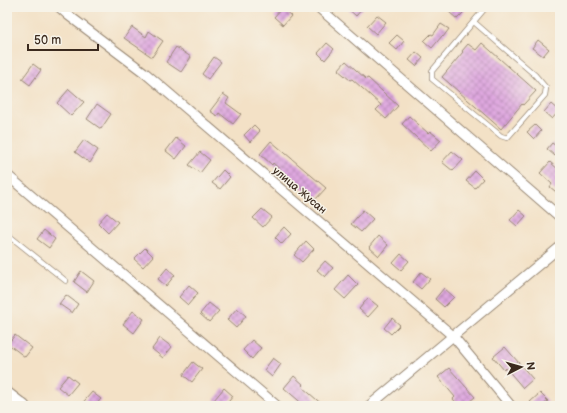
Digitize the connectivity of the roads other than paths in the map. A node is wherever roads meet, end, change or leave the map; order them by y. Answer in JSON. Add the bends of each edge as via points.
{"nodes":[{"id":1,"x":59,"y":7,"type":"edge"},
{"id":2,"x":318,"y":7,"type":"edge"},
{"id":3,"x":486,"y":7,"type":"edge"},
{"id":4,"x":474,"y":22,"type":"junction"},
{"id":5,"x":7,"y":175,"type":"edge"},
{"id":6,"x":560,"y":217,"type":"edge"},
{"id":7,"x":7,"y":234,"type":"edge"},
{"id":8,"x":560,"y":247,"type":"edge"},
{"id":9,"x":66,"y":282,"type":"dead end"},
{"id":10,"x":454,"y":336,"type":"junction"},
{"id":11,"x":7,"y":393,"type":"edge"},
{"id":12,"x":24,"y":406,"type":"edge"},
{"id":13,"x":277,"y":406,"type":"edge"},
{"id":14,"x":369,"y":406,"type":"edge"},
{"id":15,"x":511,"y":406,"type":"edge"}],
"edges":[{"from":1,"to":10,"type":"street","name":"улица Жусан","via":[[145,73]]},
{"from":2,"to":6,"type":"street"},
{"from":3,"to":4,"type":"lane"},
{"from":4,"to":4,"type":"lane","via":[[432,71],[432,79],[501,136],[507,138],[545,95],[546,88],[535,75]]},
{"from":5,"to":13,"type":"street"},
{"from":7,"to":9,"type":"lane"},
{"from":8,"to":10,"type":"street"},
{"from":10,"to":14,"type":"street"},
{"from":10,"to":15,"type":"street","name":"улица Жусан"},
{"from":11,"to":12,"type":"street"}]}
